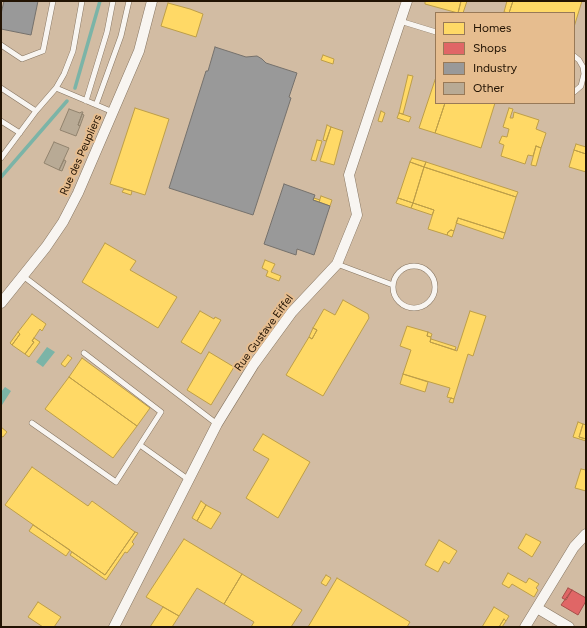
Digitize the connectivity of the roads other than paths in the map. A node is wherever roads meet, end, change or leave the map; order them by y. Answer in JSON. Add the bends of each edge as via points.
{"nodes":[{"id":1,"x":53,"y":1,"type":"edge"},
{"id":2,"x":82,"y":1,"type":"edge"},
{"id":3,"x":113,"y":1,"type":"edge"},
{"id":4,"x":129,"y":1,"type":"edge"},
{"id":5,"x":152,"y":1,"type":"edge"},
{"id":6,"x":407,"y":1,"type":"edge"},
{"id":7,"x":400,"y":21,"type":"junction"},
{"id":8,"x":435,"y":32,"type":"edge"},
{"id":9,"x":1,"y":45,"type":"edge"},
{"id":10,"x":575,"y":57,"type":"edge"},
{"id":11,"x":1,"y":88,"type":"edge"},
{"id":12,"x":56,"y":88,"type":"junction"},
{"id":13,"x":575,"y":91,"type":"edge"},
{"id":14,"x":86,"y":101,"type":"junction"},
{"id":15,"x":96,"y":105,"type":"junction"},
{"id":16,"x":36,"y":111,"type":"junction"},
{"id":17,"x":113,"y":112,"type":"junction"},
{"id":18,"x":1,"y":121,"type":"edge"},
{"id":19,"x":20,"y":133,"type":"junction"},
{"id":20,"x":1,"y":157,"type":"edge"},
{"id":21,"x":336,"y":264,"type":"junction"},
{"id":22,"x":23,"y":276,"type":"junction"},
{"id":23,"x":393,"y":285,"type":"junction"},
{"id":24,"x":1,"y":303,"type":"edge"},
{"id":25,"x":84,"y":353,"type":"dead end"},
{"id":26,"x":32,"y":423,"type":"dead end"},
{"id":27,"x":217,"y":424,"type":"junction"},
{"id":28,"x":140,"y":445,"type":"junction"},
{"id":29,"x":189,"y":480,"type":"junction"},
{"id":30,"x":586,"y":534,"type":"edge"},
{"id":31,"x":537,"y":608,"type":"junction"},
{"id":32,"x":114,"y":627,"type":"edge"},
{"id":33,"x":525,"y":627,"type":"edge"},
{"id":34,"x":569,"y":627,"type":"edge"}],
"edges":[{"from":1,"to":9,"type":"lane","via":[[43,51],[22,59]]},
{"from":2,"to":12,"type":"lane","via":[[73,51]]},
{"from":3,"to":14,"type":"lane","via":[[107,32]]},
{"from":4,"to":15,"type":"lane","via":[[121,36]]},
{"from":5,"to":17,"type":"street","name":"Rue des Peupliers","via":[[139,51]]},
{"from":6,"to":7,"type":"street","name":"Rue Gustave Eiffel"},
{"from":7,"to":8,"type":"lane"},
{"from":7,"to":21,"type":"street","name":"Rue Gustave Eiffel","via":[[349,175],[357,215]]},
{"from":10,"to":13,"type":"lane","via":[[583,67],[584,74],[581,86]]},
{"from":11,"to":16,"type":"lane"},
{"from":12,"to":14,"type":"lane"},
{"from":12,"to":16,"type":"lane"},
{"from":14,"to":15,"type":"lane"},
{"from":15,"to":17,"type":"lane"},
{"from":16,"to":19,"type":"lane"},
{"from":17,"to":22,"type":"street","name":"Rue des Peupliers","via":[[63,222]]},
{"from":18,"to":19,"type":"lane"},
{"from":19,"to":20,"type":"lane"},
{"from":21,"to":23,"type":"lane"},
{"from":21,"to":27,"type":"street","name":"Rue Gustave Eiffel","via":[[292,312],[254,364]]},
{"from":22,"to":24,"type":"street","name":"Rue des Peupliers"},
{"from":22,"to":27,"type":"lane"},
{"from":23,"to":23,"type":"lane","via":[[398,301],[412,309],[427,305],[436,290],[429,272],[422,267],[414,266],[398,273]]},
{"from":25,"to":28,"type":"lane","via":[[161,412]]},
{"from":26,"to":28,"type":"lane","via":[[116,482]]},
{"from":27,"to":29,"type":"street","name":"Rue Gustave Eiffel"},
{"from":28,"to":29,"type":"lane"},
{"from":29,"to":32,"type":"street","name":"Rue Gustave Eiffel"},
{"from":30,"to":31,"type":"street","via":[[574,547]]},
{"from":31,"to":33,"type":"street"},
{"from":31,"to":34,"type":"street"}]}
